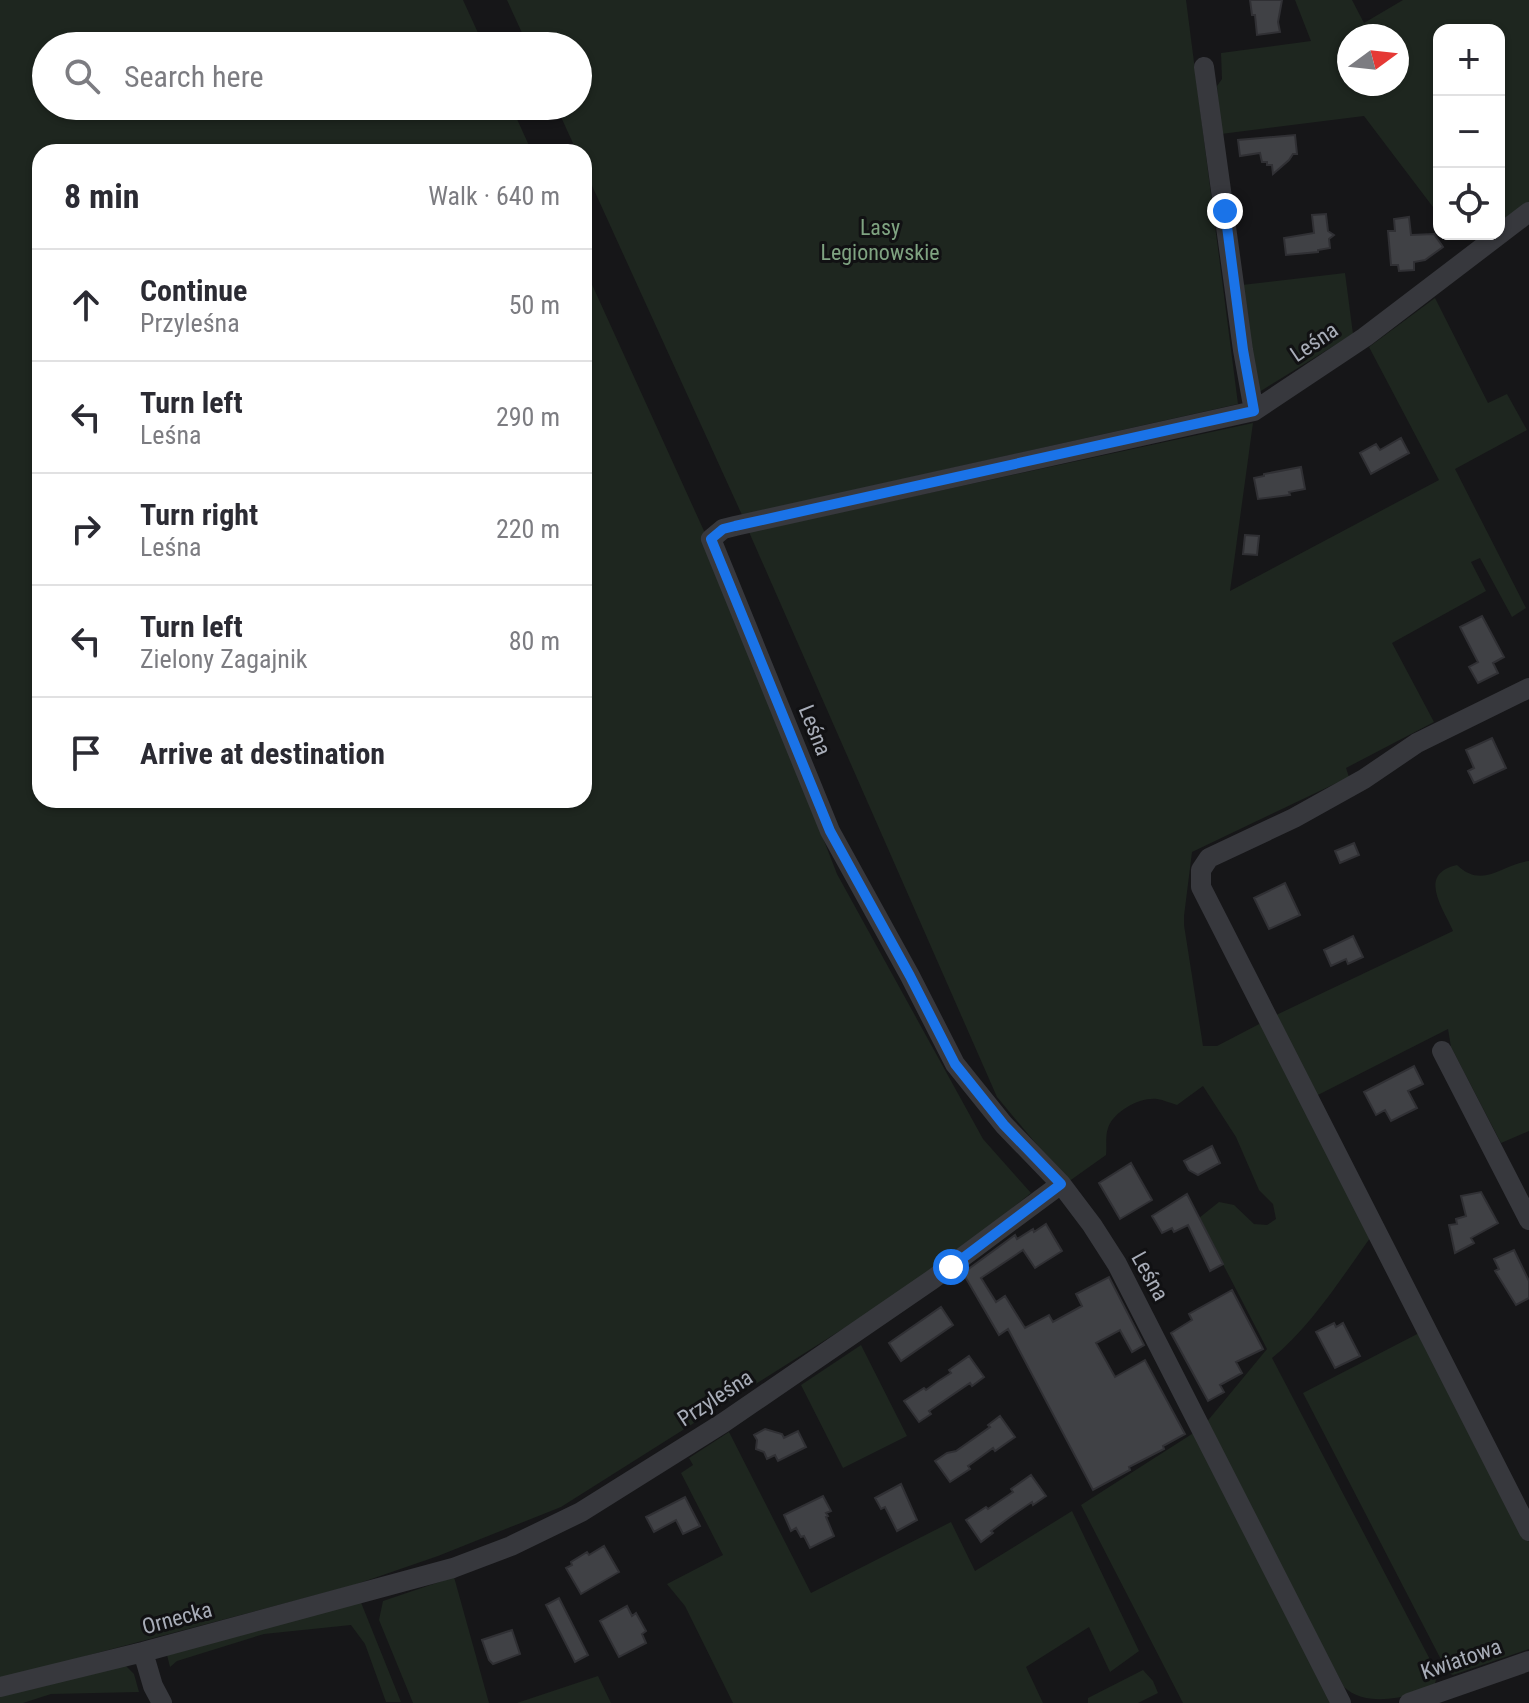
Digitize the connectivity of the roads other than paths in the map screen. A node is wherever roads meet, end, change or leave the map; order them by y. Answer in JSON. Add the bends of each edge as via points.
{"nodes":[{"id":1,"x":1204,"y":67,"type":"dead end"},
{"id":2,"x":1529,"y":212,"type":"edge"},
{"id":3,"x":1254,"y":411,"type":"junction"},
{"id":4,"x":1529,"y":688,"type":"edge"},
{"id":5,"x":1442,"y":1051,"type":"dead end"},
{"id":6,"x":1061,"y":1184,"type":"junction"},
{"id":7,"x":1529,"y":1220,"type":"edge"},
{"id":8,"x":1529,"y":1531,"type":"edge"},
{"id":9,"x":365,"y":1592,"type":"joint"},
{"id":10,"x":143,"y":1652,"type":"junction"},
{"id":11,"x":1529,"y":1661,"type":"edge"},
{"id":12,"x":0,"y":1687,"type":"edge"},
{"id":13,"x":162,"y":1703,"type":"edge"},
{"id":14,"x":1341,"y":1703,"type":"edge"},
{"id":15,"x":1409,"y":1703,"type":"edge"}],
"edges":[{"from":1,"to":3,"type":"street"},
{"from":2,"to":3,"type":"street","name":"Leśna","via":[[1365,337]]},
{"from":3,"to":6,"type":"street","name":"Leśna","via":[[735,526],[711,539],[830,831],[955,1064]]},
{"from":4,"to":8,"type":"street","via":[[1417,743],[1294,818],[1209,858],[1201,870],[1201,887]]},
{"from":5,"to":7,"type":"street"},
{"from":6,"to":9,"type":"street","name":"Przyleśna","via":[[723,1423],[581,1512],[453,1568]]},
{"from":6,"to":14,"type":"street","name":"Leśna","via":[[1117,1264]]},
{"from":9,"to":10,"type":"street","name":"Ornecka"},
{"from":10,"to":12,"type":"street","name":"Ornecka"},
{"from":10,"to":13,"type":"street"},
{"from":11,"to":15,"type":"street","name":"Kwiatowa"}]}
